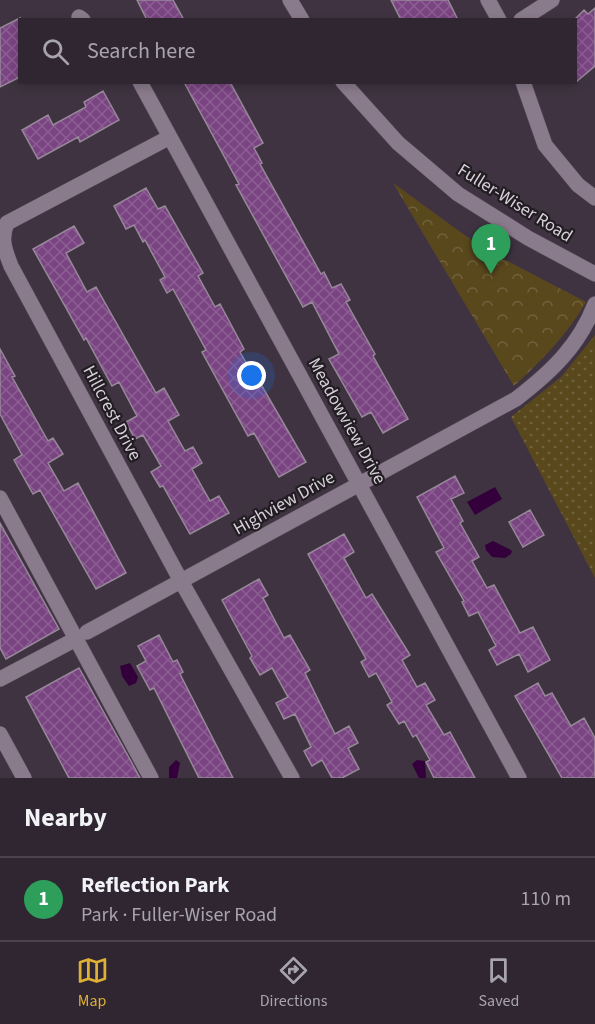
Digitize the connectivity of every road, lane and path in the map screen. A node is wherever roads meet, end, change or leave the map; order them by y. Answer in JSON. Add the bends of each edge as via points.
{"nodes":[{"id":1,"x":290,"y":0,"type":"edge"},
{"id":2,"x":488,"y":0,"type":"edge"},
{"id":3,"x":552,"y":0,"type":"edge"},
{"id":4,"x":301,"y":18,"type":"edge"},
{"id":5,"x":498,"y":18,"type":"edge"},
{"id":6,"x":524,"y":18,"type":"edge"},
{"id":7,"x":141,"y":84,"type":"edge"},
{"id":8,"x":345,"y":84,"type":"edge"},
{"id":9,"x":525,"y":84,"type":"edge"},
{"id":10,"x":170,"y":137,"type":"junction"},
{"id":11,"x":595,"y":198,"type":"edge"},
{"id":12,"x":595,"y":274,"type":"edge"},
{"id":13,"x":595,"y":304,"type":"edge"},
{"id":14,"x":359,"y":484,"type":"junction"},
{"id":15,"x":0,"y":498,"type":"edge"},
{"id":16,"x":181,"y":581,"type":"junction"},
{"id":17,"x":81,"y":636,"type":"junction"},
{"id":18,"x":0,"y":679,"type":"edge"},
{"id":19,"x":0,"y":735,"type":"edge"},
{"id":20,"x":24,"y":778,"type":"edge"},
{"id":21,"x":151,"y":778,"type":"edge"},
{"id":22,"x":291,"y":778,"type":"edge"},
{"id":23,"x":519,"y":778,"type":"edge"}],
"edges":[{"from":1,"to":4,"type":"street"},
{"from":2,"to":5,"type":"street"},
{"from":3,"to":6,"type":"street"},
{"from":7,"to":10,"type":"street","name":"Meadowview Drive"},
{"from":8,"to":12,"type":"street","name":"Fuller-Wiser Road","via":[[398,143],[458,194]]},
{"from":9,"to":11,"type":"street","via":[[545,144],[578,185]]},
{"from":10,"to":14,"type":"street","name":"Meadowview Drive"},
{"from":10,"to":16,"type":"street","name":"Hillcrest Drive","via":[[7,223],[3,247]]},
{"from":13,"to":14,"type":"street","name":"Highview Drive","via":[[588,324],[573,345],[548,374],[516,399]]},
{"from":14,"to":16,"type":"street","name":"Highview Drive"},
{"from":14,"to":23,"type":"street","name":"Meadowview Drive"},
{"from":15,"to":17,"type":"street"},
{"from":16,"to":17,"type":"street","name":"Highview Drive"},
{"from":16,"to":22,"type":"street","name":"Hillcrest Drive"},
{"from":17,"to":18,"type":"street","name":"Highview Drive"},
{"from":17,"to":21,"type":"street"},
{"from":19,"to":20,"type":"street"}]}
